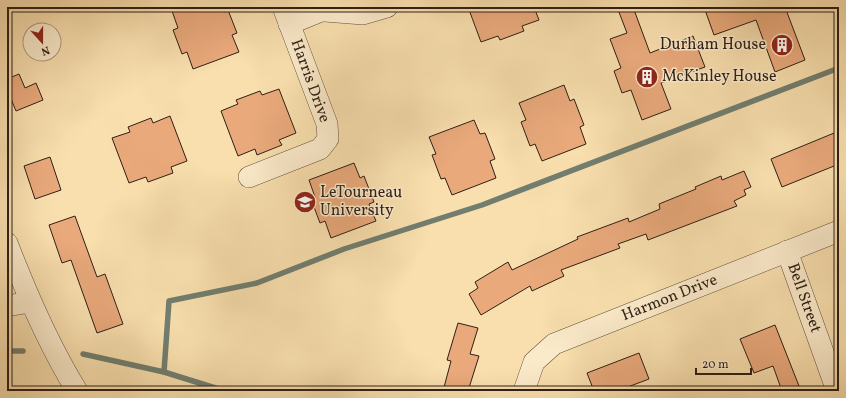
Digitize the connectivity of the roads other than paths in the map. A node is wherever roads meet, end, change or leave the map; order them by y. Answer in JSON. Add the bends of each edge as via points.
{"nodes":[{"id":1,"x":387,"y":7,"type":"edge"},
{"id":2,"x":328,"y":9,"type":"edge"},
{"id":3,"x":286,"y":16,"type":"edge"},
{"id":4,"x":249,"y":177,"type":"dead end"},
{"id":5,"x":839,"y":231,"type":"edge"},
{"id":6,"x":7,"y":243,"type":"edge"},
{"id":7,"x":787,"y":252,"type":"junction"},
{"id":8,"x":30,"y":302,"type":"junction"},
{"id":9,"x":7,"y":306,"type":"edge"},
{"id":10,"x":77,"y":391,"type":"edge"},
{"id":11,"x":524,"y":391,"type":"edge"},
{"id":12,"x":836,"y":391,"type":"edge"}],
"edges":[{"from":1,"to":2,"type":"street","via":[[363,14]]},
{"from":2,"to":3,"type":"street"},
{"from":3,"to":4,"type":"street","name":"Harris Drive","via":[[327,124],[328,139],[320,149]]},
{"from":5,"to":7,"type":"street","name":"Harmon Drive"},
{"from":6,"to":8,"type":"street"},
{"from":7,"to":11,"type":"street","name":"Harmon Drive","via":[[554,344],[534,362]]},
{"from":7,"to":12,"type":"street","name":"Bell Street"},
{"from":8,"to":9,"type":"street"},
{"from":8,"to":10,"type":"street","via":[[57,359]]}]}
